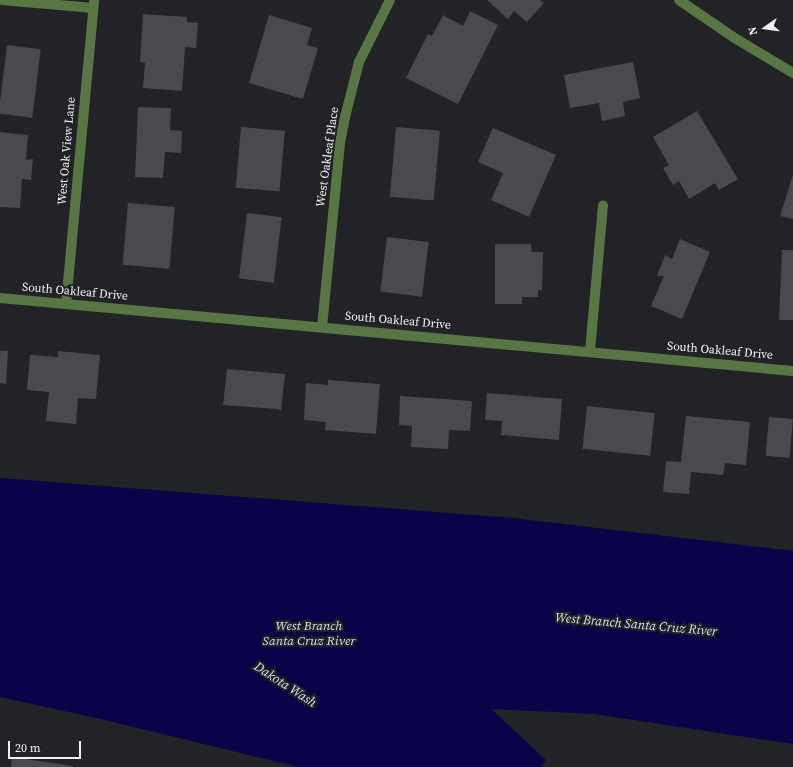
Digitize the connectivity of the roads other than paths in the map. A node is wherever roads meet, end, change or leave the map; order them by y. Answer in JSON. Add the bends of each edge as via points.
{"nodes":[{"id":1,"x":2,"y":0,"type":"edge"},
{"id":2,"x":390,"y":0,"type":"edge"},
{"id":3,"x":679,"y":0,"type":"edge"},
{"id":4,"x":93,"y":4,"type":"edge"},
{"id":5,"x":793,"y":73,"type":"edge"},
{"id":6,"x":603,"y":206,"type":"dead end"},
{"id":7,"x":0,"y":298,"type":"edge"},
{"id":8,"x":66,"y":304,"type":"junction"},
{"id":9,"x":322,"y":327,"type":"junction"},
{"id":10,"x":590,"y":351,"type":"junction"},
{"id":11,"x":793,"y":371,"type":"edge"}],
"edges":[{"from":1,"to":4,"type":"street"},
{"from":2,"to":9,"type":"street","name":"West Oakleaf Place","via":[[359,62],[345,117],[340,143]]},
{"from":3,"to":5,"type":"street","via":[[733,37]]},
{"from":4,"to":8,"type":"street","name":"West Oak View Lane"},
{"from":6,"to":10,"type":"street"},
{"from":7,"to":8,"type":"street","name":"South Oakleaf Drive"},
{"from":8,"to":9,"type":"street","name":"South Oakleaf Drive"},
{"from":9,"to":10,"type":"street","name":"South Oakleaf Drive"},
{"from":10,"to":11,"type":"street","name":"South Oakleaf Drive"}]}
